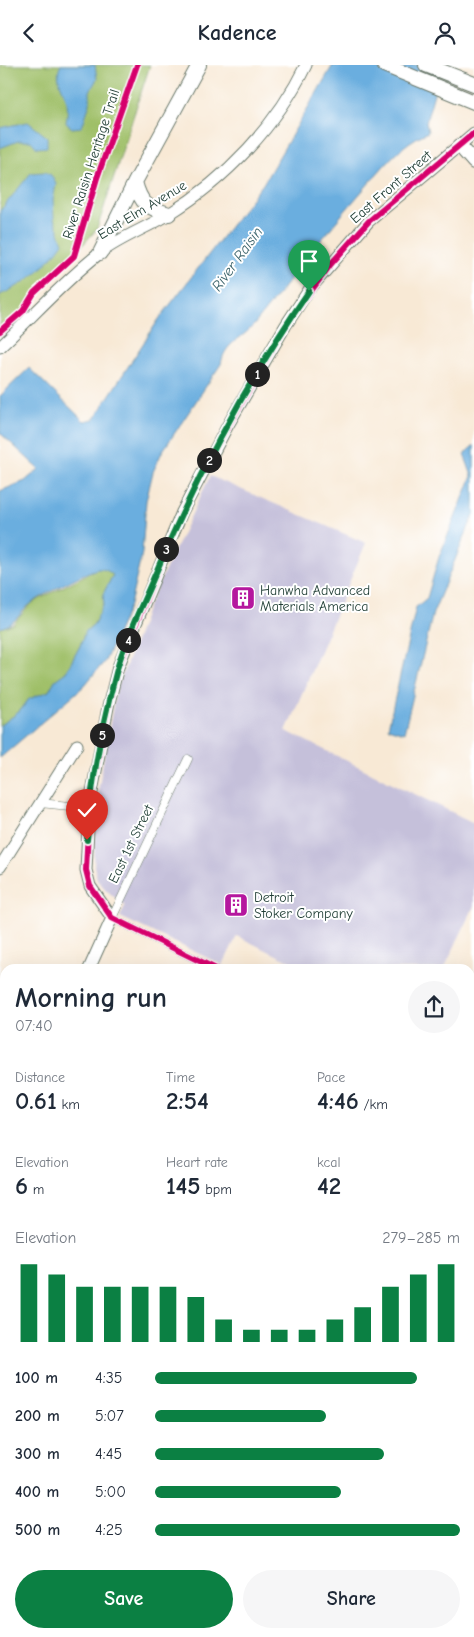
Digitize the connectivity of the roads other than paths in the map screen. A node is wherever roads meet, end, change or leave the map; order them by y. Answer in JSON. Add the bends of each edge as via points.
{"nodes":[{"id":1,"x":306,"y":65,"type":"edge"},
{"id":2,"x":384,"y":65,"type":"edge"},
{"id":3,"x":426,"y":65,"type":"edge"},
{"id":4,"x":198,"y":66,"type":"edge"},
{"id":5,"x":474,"y":85,"type":"edge"},
{"id":6,"x":474,"y":102,"type":"edge"},
{"id":7,"x":474,"y":133,"type":"edge"},
{"id":8,"x":460,"y":146,"type":"junction"},
{"id":9,"x":474,"y":162,"type":"edge"},
{"id":10,"x":135,"y":182,"type":"junction"},
{"id":11,"x":169,"y":214,"type":"junction"},
{"id":12,"x":100,"y":253,"type":"junction"},
{"id":13,"x":0,"y":347,"type":"edge"},
{"id":14,"x":77,"y":745,"type":"dead end"},
{"id":15,"x":188,"y":759,"type":"dead end"},
{"id":16,"x":40,"y":803,"type":"junction"},
{"id":17,"x":89,"y":808,"type":"junction"},
{"id":18,"x":0,"y":867,"type":"edge"},
{"id":19,"x":112,"y":918,"type":"junction"},
{"id":20,"x":91,"y":964,"type":"edge"},
{"id":21,"x":206,"y":964,"type":"edge"}],
"edges":[{"from":1,"to":11,"type":"street","name":"East Elm Avenue","via":[[279,111],[239,159]]},
{"from":2,"to":6,"type":"highway"},
{"from":3,"to":5,"type":"highway"},
{"from":4,"to":10,"type":"highway"},
{"from":7,"to":8,"type":"street","name":"East Front Street"},
{"from":8,"to":9,"type":"highway"},
{"from":8,"to":17,"type":"street","name":"East Front Street","via":[[369,221],[330,265],[286,325],[228,425],[182,512],[118,667]]},
{"from":10,"to":11,"type":"highway","via":[[144,203]]},
{"from":10,"to":12,"type":"highway"},
{"from":11,"to":12,"type":"street","name":"East Elm Avenue"},
{"from":12,"to":13,"type":"street","name":"East Elm Avenue"},
{"from":14,"to":16,"type":"street"},
{"from":15,"to":19,"type":"street","name":"East 1st Street"},
{"from":16,"to":17,"type":"street"},
{"from":16,"to":18,"type":"street"},
{"from":17,"to":19,"type":"street","name":"East Front Street","via":[[86,870],[90,886]]},
{"from":19,"to":20,"type":"street","name":"East 1st Street"},
{"from":19,"to":21,"type":"street"}]}
